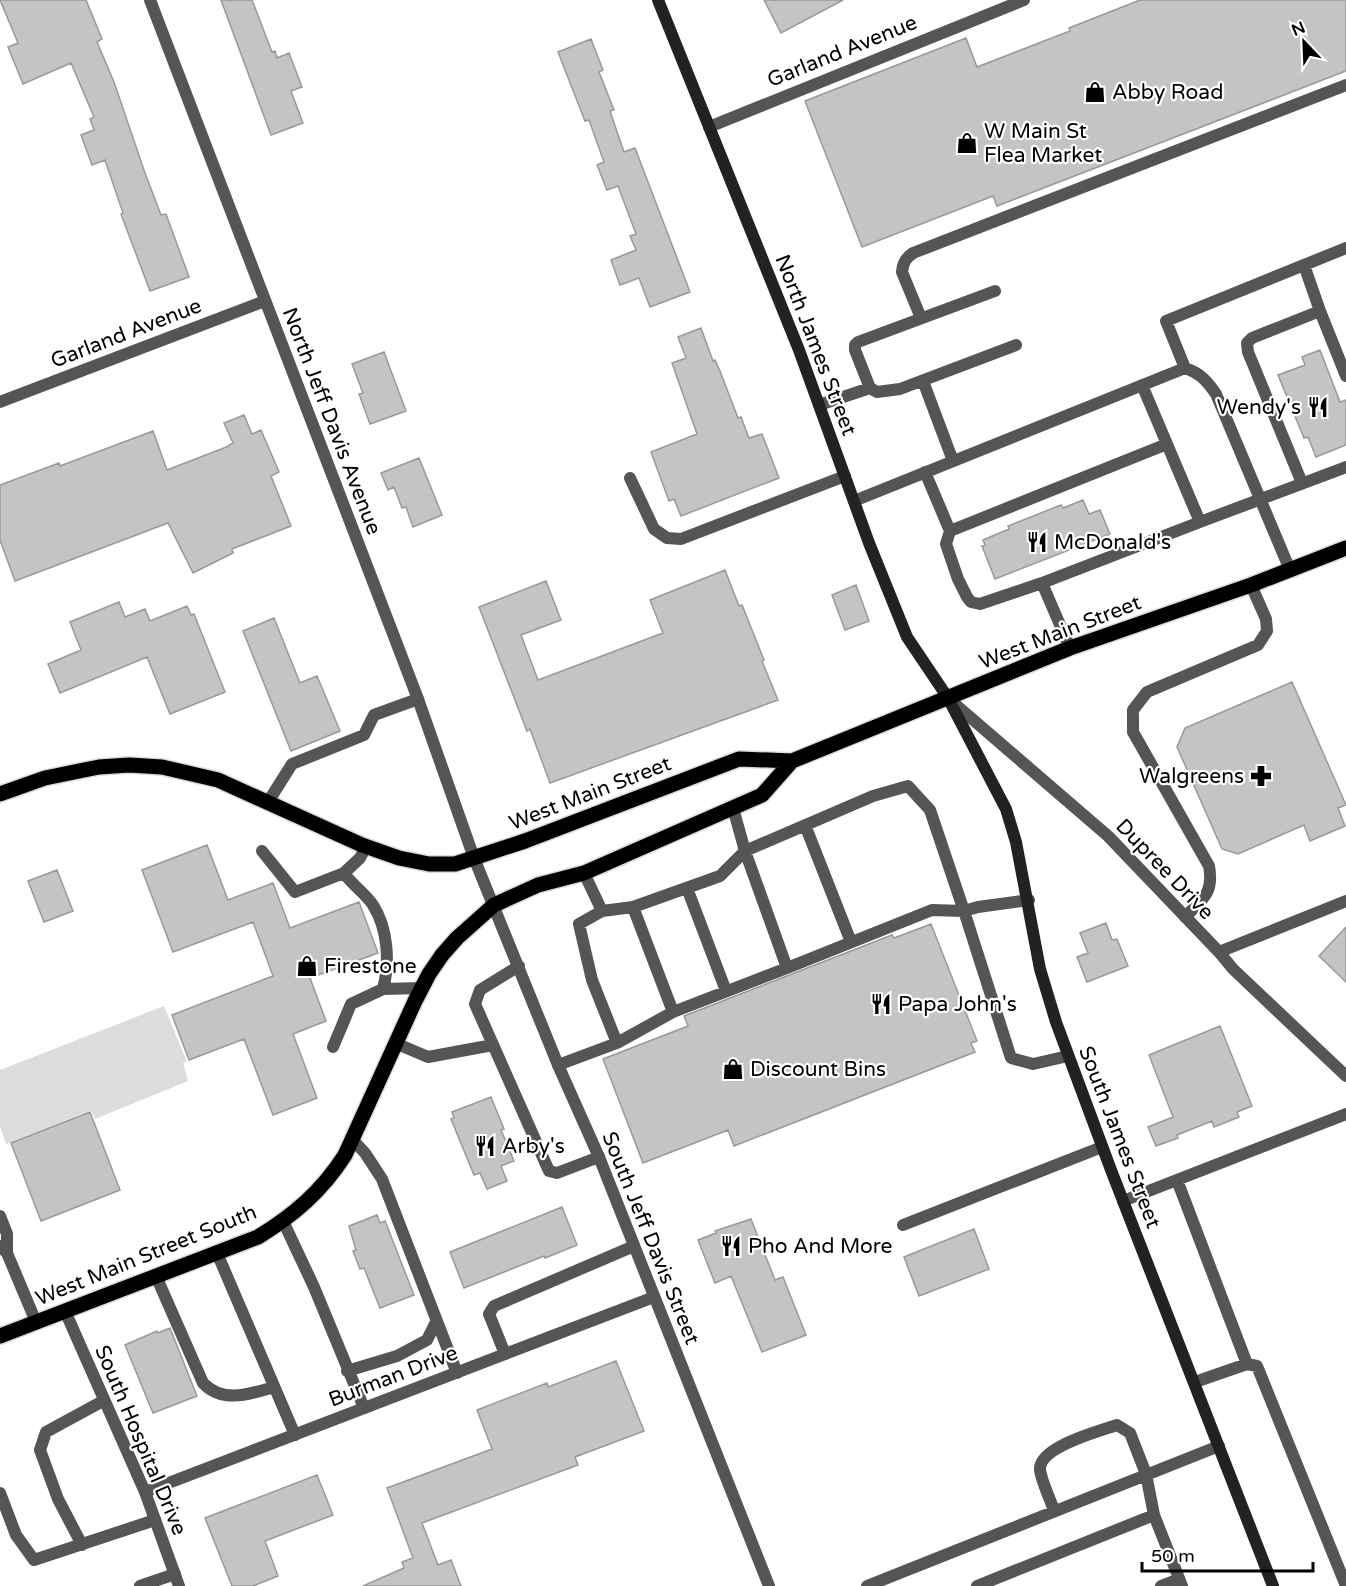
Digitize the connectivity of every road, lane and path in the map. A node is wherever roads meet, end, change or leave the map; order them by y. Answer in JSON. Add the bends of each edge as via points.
{"nodes":[{"id":1,"x":150,"y":0,"type":"edge"},
{"id":2,"x":658,"y":0,"type":"edge"},
{"id":3,"x":1024,"y":0,"type":"edge"},
{"id":4,"x":1346,"y":85,"type":"edge"},
{"id":5,"x":710,"y":127,"type":"junction"},
{"id":6,"x":1346,"y":248,"type":"edge"},
{"id":7,"x":1304,"y":265,"type":"junction"},
{"id":8,"x":995,"y":291,"type":"dead end"},
{"id":9,"x":265,"y":301,"type":"junction"},
{"id":10,"x":1320,"y":311,"type":"junction"},
{"id":11,"x":921,"y":318,"type":"junction"},
{"id":12,"x":1016,"y":345,"type":"dead end"},
{"id":13,"x":1185,"y":368,"type":"junction"},
{"id":14,"x":1346,"y":376,"type":"edge"},
{"id":15,"x":923,"y":381,"type":"junction"},
{"id":16,"x":1142,"y":385,"type":"junction"},
{"id":17,"x":870,"y":388,"type":"junction"},
{"id":18,"x":0,"y":402,"type":"edge"},
{"id":19,"x":819,"y":405,"type":"junction"},
{"id":20,"x":1167,"y":444,"type":"junction"},
{"id":21,"x":953,"y":461,"type":"junction"},
{"id":22,"x":1346,"y":467,"type":"edge"},
{"id":23,"x":925,"y":472,"type":"junction"},
{"id":24,"x":845,"y":476,"type":"junction"},
{"id":25,"x":630,"y":478,"type":"dead end"},
{"id":26,"x":1302,"y":483,"type":"junction"},
{"id":27,"x":1260,"y":498,"type":"junction"},
{"id":28,"x":854,"y":501,"type":"junction"},
{"id":29,"x":1200,"y":522,"type":"junction"},
{"id":30,"x":950,"y":531,"type":"junction"},
{"id":31,"x":1346,"y":548,"type":"edge"},
{"id":32,"x":1290,"y":570,"type":"junction"},
{"id":33,"x":1042,"y":584,"type":"junction"},
{"id":34,"x":1251,"y":585,"type":"junction"},
{"id":35,"x":1070,"y":648,"type":"junction"},
{"id":36,"x":948,"y":698,"type":"junction"},
{"id":37,"x":418,"y":699,"type":"junction"},
{"id":38,"x":792,"y":761,"type":"junction"},
{"id":39,"x":0,"y":794,"type":"edge"},
{"id":40,"x":268,"y":802,"type":"junction"},
{"id":41,"x":733,"y":808,"type":"junction"},
{"id":42,"x":805,"y":825,"type":"junction"},
{"id":43,"x":366,"y":847,"type":"junction"},
{"id":44,"x":262,"y":851,"type":"dead end"},
{"id":45,"x":745,"y":851,"type":"junction"},
{"id":46,"x":474,"y":858,"type":"junction"},
{"id":47,"x":344,"y":873,"type":"junction"},
{"id":48,"x":584,"y":873,"type":"junction"},
{"id":49,"x":687,"y":888,"type":"junction"},
{"id":50,"x":1029,"y":900,"type":"junction"},
{"id":51,"x":1346,"y":901,"type":"edge"},
{"id":52,"x":494,"y":905,"type":"junction"},
{"id":53,"x":633,"y":907,"type":"junction"},
{"id":54,"x":602,"y":911,"type":"junction"},
{"id":55,"x":964,"y":911,"type":"junction"},
{"id":56,"x":1185,"y":917,"type":"junction"},
{"id":57,"x":851,"y":942,"type":"junction"},
{"id":58,"x":1219,"y":952,"type":"junction"},
{"id":59,"x":519,"y":966,"type":"junction"},
{"id":60,"x":787,"y":968,"type":"junction"},
{"id":61,"x":421,"y":988,"type":"junction"},
{"id":62,"x":383,"y":989,"type":"junction"},
{"id":63,"x":726,"y":991,"type":"junction"},
{"id":64,"x":673,"y":1012,"type":"junction"},
{"id":65,"x":396,"y":1043,"type":"junction"},
{"id":66,"x":617,"y":1043,"type":"junction"},
{"id":67,"x":493,"y":1045,"type":"junction"},
{"id":68,"x":333,"y":1047,"type":"dead end"},
{"id":69,"x":1068,"y":1056,"type":"junction"},
{"id":70,"x":558,"y":1065,"type":"junction"},
{"id":71,"x":1346,"y":1076,"type":"edge"},
{"id":72,"x":1346,"y":1114,"type":"edge"},
{"id":73,"x":352,"y":1139,"type":"junction"},
{"id":74,"x":1102,"y":1147,"type":"junction"},
{"id":75,"x":599,"y":1157,"type":"junction"},
{"id":76,"x":1177,"y":1180,"type":"junction"},
{"id":77,"x":1123,"y":1201,"type":"junction"},
{"id":78,"x":0,"y":1216,"type":"edge"},
{"id":79,"x":283,"y":1221,"type":"junction"},
{"id":80,"x":903,"y":1225,"type":"dead end"},
{"id":81,"x":634,"y":1246,"type":"junction"},
{"id":82,"x":3,"y":1250,"type":"edge"},
{"id":83,"x":217,"y":1253,"type":"junction"},
{"id":84,"x":156,"y":1276,"type":"junction"},
{"id":85,"x":654,"y":1297,"type":"junction"},
{"id":86,"x":65,"y":1311,"type":"junction"},
{"id":87,"x":36,"y":1322,"type":"junction"},
{"id":88,"x":436,"y":1322,"type":"junction"},
{"id":89,"x":0,"y":1336,"type":"edge"},
{"id":90,"x":505,"y":1354,"type":"junction"},
{"id":91,"x":1247,"y":1364,"type":"junction"},
{"id":92,"x":347,"y":1371,"type":"junction"},
{"id":93,"x":457,"y":1373,"type":"junction"},
{"id":94,"x":1195,"y":1382,"type":"junction"},
{"id":95,"x":274,"y":1387,"type":"junction"},
{"id":96,"x":104,"y":1401,"type":"junction"},
{"id":97,"x":364,"y":1408,"type":"junction"},
{"id":98,"x":295,"y":1435,"type":"junction"},
{"id":99,"x":1220,"y":1446,"type":"junction"},
{"id":100,"x":1146,"y":1474,"type":"junction"},
{"id":101,"x":145,"y":1492,"type":"junction"},
{"id":102,"x":0,"y":1494,"type":"edge"},
{"id":103,"x":1054,"y":1511,"type":"junction"},
{"id":104,"x":1154,"y":1515,"type":"junction"},
{"id":105,"x":155,"y":1520,"type":"junction"},
{"id":106,"x":82,"y":1545,"type":"junction"},
{"id":107,"x":177,"y":1580,"type":"edge"},
{"id":108,"x":1180,"y":1582,"type":"edge"},
{"id":109,"x":140,"y":1586,"type":"edge"},
{"id":110,"x":769,"y":1586,"type":"edge"},
{"id":111,"x":867,"y":1586,"type":"edge"},
{"id":112,"x":977,"y":1586,"type":"edge"},
{"id":113,"x":1161,"y":1586,"type":"edge"},
{"id":114,"x":1273,"y":1586,"type":"edge"},
{"id":115,"x":1346,"y":1586,"type":"edge"}],
"edges":[{"from":1,"to":9,"type":"street","name":"North Jeff Davis Avenue"},
{"from":2,"to":5,"type":"street","name":"North James Street"},
{"from":3,"to":5,"type":"street","name":"Garland Avenue"},
{"from":4,"to":11,"type":"street","via":[[913,253],[906,258],[902,272]]},
{"from":5,"to":19,"type":"street","name":"North James Street"},
{"from":6,"to":7,"type":"street"},
{"from":7,"to":10,"type":"street"},
{"from":7,"to":13,"type":"street","via":[[1166,321]]},
{"from":8,"to":11,"type":"street"},
{"from":9,"to":18,"type":"street","name":"Garland Avenue"},
{"from":9,"to":37,"type":"street","name":"North Jeff Davis Avenue"},
{"from":10,"to":14,"type":"street"},
{"from":10,"to":26,"type":"street","via":[[1252,338],[1247,344]]},
{"from":11,"to":17,"type":"street","via":[[855,345]]},
{"from":12,"to":15,"type":"street"},
{"from":13,"to":16,"type":"street"},
{"from":13,"to":27,"type":"street","via":[[1197,372],[1216,394]]},
{"from":15,"to":17,"type":"street","via":[[886,392]]},
{"from":15,"to":21,"type":"street"},
{"from":16,"to":20,"type":"street"},
{"from":16,"to":21,"type":"street"},
{"from":17,"to":19,"type":"street"},
{"from":19,"to":24,"type":"street","name":"North James Street"},
{"from":20,"to":29,"type":"street"},
{"from":20,"to":30,"type":"street"},
{"from":21,"to":23,"type":"street"},
{"from":22,"to":26,"type":"street"},
{"from":23,"to":28,"type":"street"},
{"from":23,"to":30,"type":"street"},
{"from":24,"to":25,"type":"street","via":[[681,539],[667,538],[654,529]]},
{"from":24,"to":28,"type":"street","name":"North James Street"},
{"from":26,"to":27,"type":"street"},
{"from":27,"to":29,"type":"street"},
{"from":27,"to":32,"type":"street"},
{"from":28,"to":36,"type":"street","name":"North James Street","via":[[907,637]]},
{"from":29,"to":33,"type":"street"},
{"from":30,"to":33,"type":"street","via":[[946,544],[958,579],[975,604]]},
{"from":31,"to":32,"type":"main road","name":"West Main Street"},
{"from":32,"to":34,"type":"main road","name":"West Main Street"},
{"from":33,"to":35,"type":"street"},
{"from":34,"to":35,"type":"main road","name":"West Main Street"},
{"from":34,"to":56,"type":"street","via":[[1266,619],[1267,631],[1258,645],[1147,692],[1133,710],[1133,732],[1209,866],[1207,894]]},
{"from":35,"to":36,"type":"main road","name":"West Main Street"},
{"from":36,"to":38,"type":"main road","name":"West Main Street"},
{"from":36,"to":50,"type":"street","name":"South James Street","via":[[1005,809]]},
{"from":36,"to":56,"type":"street","name":"Dupree Drive","via":[[1108,836]]},
{"from":37,"to":40,"type":"street","via":[[374,715],[364,735],[292,764]]},
{"from":37,"to":46,"type":"street","name":"North Jeff Davis Avenue"},
{"from":38,"to":41,"type":"main road","name":"West Main Street","via":[[762,795]]},
{"from":38,"to":46,"type":"main road","name":"West Main Street","via":[[739,759]]},
{"from":39,"to":40,"type":"main road","name":"West Main Street","via":[[69,772],[129,765],[162,767],[218,780]]},
{"from":40,"to":43,"type":"main road","name":"West Main Street"},
{"from":41,"to":45,"type":"street"},
{"from":41,"to":48,"type":"main road","name":"West Main Street"},
{"from":42,"to":45,"type":"street"},
{"from":42,"to":55,"type":"street","via":[[873,796],[908,786],[930,810]]},
{"from":42,"to":57,"type":"street"},
{"from":43,"to":46,"type":"main road","name":"West Main Street","via":[[429,864],[454,864]]},
{"from":43,"to":47,"type":"street"},
{"from":44,"to":47,"type":"street","via":[[295,892]]},
{"from":45,"to":49,"type":"street","via":[[720,876]]},
{"from":45,"to":60,"type":"street"},
{"from":46,"to":52,"type":"street","name":"North Jeff Davis Avenue"},
{"from":47,"to":62,"type":"street","via":[[380,920],[387,959]]},
{"from":48,"to":52,"type":"main road","name":"West Main Street","via":[[538,885]]},
{"from":48,"to":54,"type":"street"},
{"from":49,"to":53,"type":"street"},
{"from":49,"to":63,"type":"street"},
{"from":50,"to":55,"type":"street"},
{"from":50,"to":69,"type":"street","name":"South James Street","via":[[1040,969]]},
{"from":51,"to":58,"type":"street"},
{"from":52,"to":59,"type":"street","name":"South Jeff Davis Street"},
{"from":52,"to":61,"type":"main road","name":"West Main Street South","via":[[442,955]]},
{"from":53,"to":54,"type":"street"},
{"from":53,"to":64,"type":"street"},
{"from":54,"to":66,"type":"street","via":[[579,924],[592,980]]},
{"from":55,"to":57,"type":"street","via":[[932,909]]},
{"from":55,"to":69,"type":"street","via":[[1011,1058],[1033,1064]]},
{"from":56,"to":58,"type":"street","name":"Dupree Drive"},
{"from":57,"to":60,"type":"street"},
{"from":58,"to":71,"type":"street","name":"Dupree Drive"},
{"from":59,"to":67,"type":"street","via":[[480,990],[475,1004]]},
{"from":59,"to":70,"type":"street","name":"South Jeff Davis Street"},
{"from":60,"to":63,"type":"street"},
{"from":61,"to":62,"type":"street"},
{"from":61,"to":65,"type":"main road","name":"West Main Street South"},
{"from":62,"to":68,"type":"street","via":[[351,1004]]},
{"from":63,"to":64,"type":"street"},
{"from":64,"to":66,"type":"street"},
{"from":65,"to":67,"type":"street","via":[[428,1057]]},
{"from":65,"to":73,"type":"main road","name":"West Main Street South"},
{"from":66,"to":70,"type":"street"},
{"from":67,"to":75,"type":"street","via":[[549,1171],[557,1173]]},
{"from":69,"to":74,"type":"street","name":"South James Street"},
{"from":70,"to":75,"type":"street","name":"South Jeff Davis Street"},
{"from":72,"to":76,"type":"street"},
{"from":73,"to":79,"type":"main road","name":"West Main Street South","via":[[330,1178]]},
{"from":73,"to":88,"type":"street","via":[[382,1179]]},
{"from":74,"to":77,"type":"street","name":"South James Street"},
{"from":74,"to":80,"type":"street"},
{"from":75,"to":81,"type":"street","name":"South Jeff Davis Street"},
{"from":76,"to":77,"type":"street"},
{"from":76,"to":91,"type":"street"},
{"from":77,"to":94,"type":"street","name":"South James Street"},
{"from":78,"to":82,"type":"street","via":[[7,1234]]},
{"from":79,"to":83,"type":"main road","name":"West Main Street South","via":[[258,1237]]},
{"from":79,"to":92,"type":"street"},
{"from":81,"to":85,"type":"street","name":"South Jeff Davis Street"},
{"from":81,"to":90,"type":"street","via":[[494,1306],[489,1314]]},
{"from":82,"to":87,"type":"street"},
{"from":83,"to":84,"type":"main road","name":"West Main Street South"},
{"from":83,"to":95,"type":"street"},
{"from":84,"to":86,"type":"main road","name":"West Main Street South"},
{"from":84,"to":95,"type":"street","via":[[203,1383],[210,1390],[243,1395]]},
{"from":85,"to":90,"type":"street","name":"Burman Drive"},
{"from":85,"to":110,"type":"street","name":"South Jeff Davis Street"},
{"from":86,"to":87,"type":"main road","name":"West Main Street South"},
{"from":86,"to":96,"type":"street","name":"South Hospital Drive"},
{"from":87,"to":89,"type":"main road","name":"West Main Street South"},
{"from":88,"to":92,"type":"street","via":[[427,1340],[376,1364]]},
{"from":88,"to":93,"type":"street"},
{"from":90,"to":93,"type":"street","name":"Burman Drive"},
{"from":91,"to":94,"type":"street"},
{"from":91,"to":115,"type":"street","via":[[1257,1366]]},
{"from":92,"to":97,"type":"street"},
{"from":93,"to":97,"type":"street","name":"Burman Drive"},
{"from":94,"to":99,"type":"street","name":"South James Street"},
{"from":95,"to":98,"type":"street"},
{"from":96,"to":101,"type":"street","name":"South Hospital Drive"},
{"from":96,"to":106,"type":"street","via":[[46,1432],[40,1450],[58,1499]]},
{"from":97,"to":98,"type":"street","name":"Burman Drive"},
{"from":98,"to":101,"type":"street","name":"Burman Drive"},
{"from":99,"to":100,"type":"street"},
{"from":99,"to":114,"type":"street","name":"South James Street"},
{"from":100,"to":103,"type":"street"},
{"from":100,"to":103,"type":"street","via":[[1130,1433],[1117,1425],[1053,1449],[1042,1459],[1040,1470]]},
{"from":100,"to":104,"type":"street"},
{"from":101,"to":105,"type":"street","name":"South Hospital Drive"},
{"from":102,"to":106,"type":"street","via":[[16,1535],[34,1560]]},
{"from":103,"to":111,"type":"street"},
{"from":104,"to":108,"type":"street"},
{"from":104,"to":112,"type":"street"},
{"from":105,"to":106,"type":"street"},
{"from":105,"to":107,"type":"street","name":"South Hospital Drive"},
{"from":107,"to":109,"type":"street"},
{"from":108,"to":113,"type":"street"}]}
